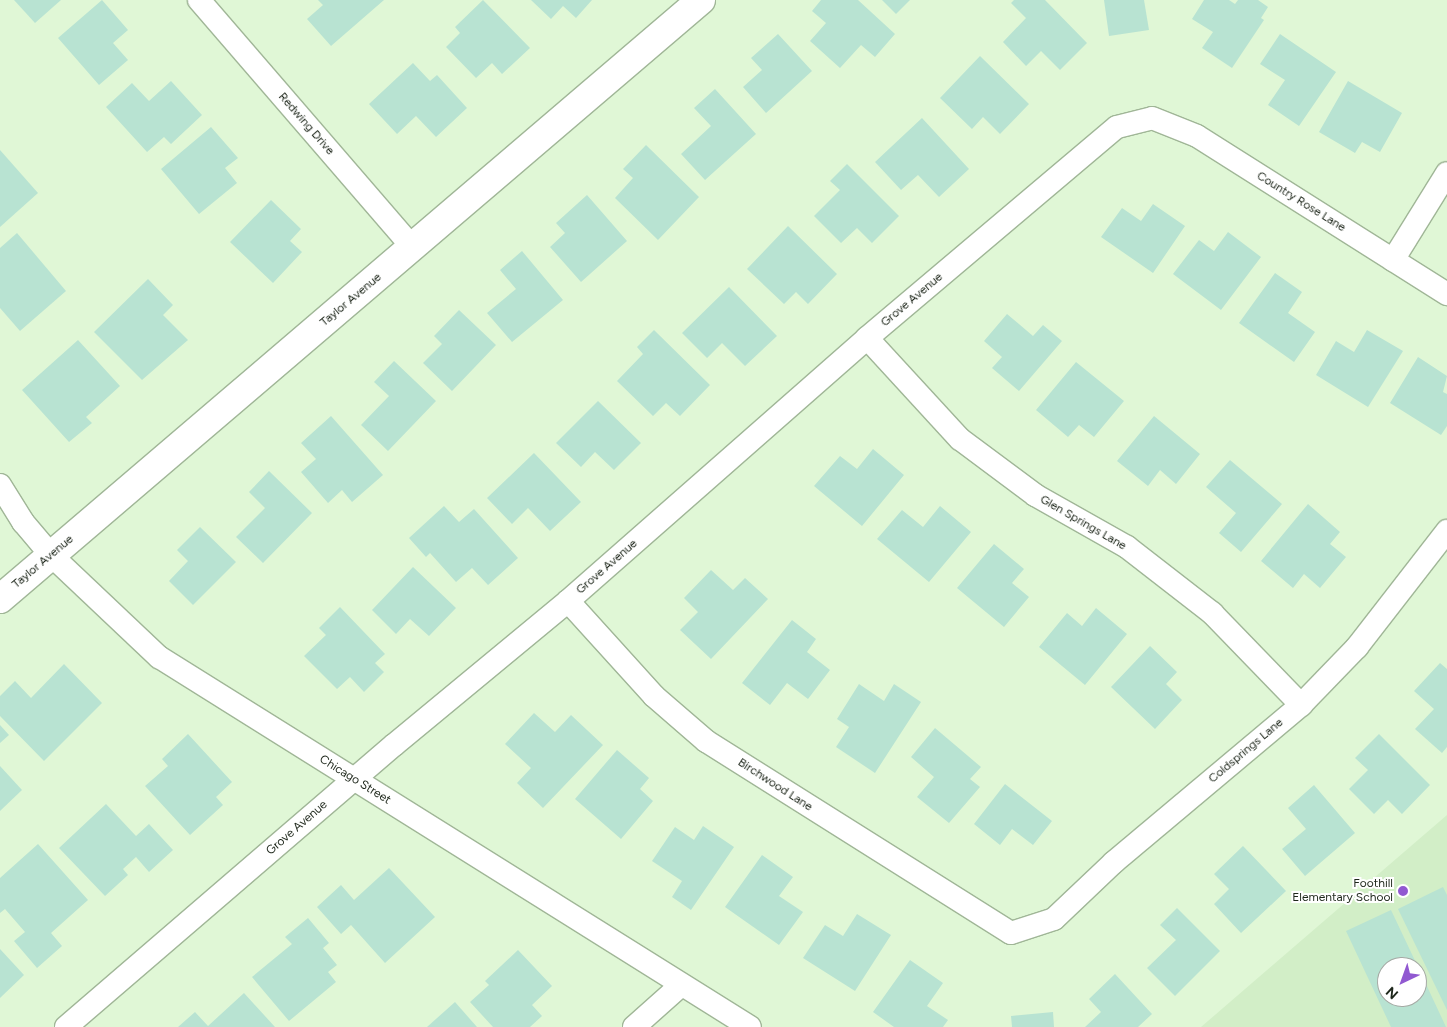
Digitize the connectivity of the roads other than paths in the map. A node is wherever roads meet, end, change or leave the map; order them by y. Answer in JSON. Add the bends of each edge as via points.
{"nodes":[{"id":1,"x":199,"y":0,"type":"edge"},
{"id":2,"x":701,"y":0,"type":"edge"},
{"id":3,"x":1152,"y":118,"type":"joint"},
{"id":4,"x":1447,"y":173,"type":"edge"},
{"id":5,"x":413,"y":248,"type":"junction"},
{"id":6,"x":1394,"y":260,"type":"junction"},
{"id":7,"x":1447,"y":294,"type":"edge"},
{"id":8,"x":866,"y":338,"type":"junction"},
{"id":9,"x":0,"y":485,"type":"edge"},
{"id":10,"x":1447,"y":531,"type":"edge"},
{"id":11,"x":51,"y":555,"type":"junction"},
{"id":12,"x":0,"y":599,"type":"edge"},
{"id":13,"x":568,"y":601,"type":"junction"},
{"id":14,"x":1301,"y":705,"type":"junction"},
{"id":15,"x":353,"y":779,"type":"junction"},
{"id":16,"x":1011,"y":932,"type":"joint"},
{"id":17,"x":680,"y":986,"type":"junction"},
{"id":18,"x":66,"y":1027,"type":"edge"},
{"id":19,"x":634,"y":1027,"type":"edge"},
{"id":20,"x":750,"y":1027,"type":"edge"}],
"edges":[{"from":1,"to":5,"type":"street","name":"Redwing Drive"},
{"from":2,"to":5,"type":"street","name":"Taylor Avenue"},
{"from":3,"to":6,"type":"street","name":"Country Rose Lane","via":[[1197,136]]},
{"from":3,"to":8,"type":"street","name":"Grove Avenue","via":[[1117,127]]},
{"from":4,"to":6,"type":"street"},
{"from":5,"to":11,"type":"street","name":"Taylor Avenue"},
{"from":6,"to":7,"type":"street","name":"Country Rose Lane"},
{"from":8,"to":13,"type":"street","name":"Grove Avenue"},
{"from":8,"to":14,"type":"street","name":"Glen Springs Lane","via":[[960,439],[1035,495],[1127,547],[1212,613]]},
{"from":9,"to":11,"type":"street","name":"Chicago Street","via":[[23,522]]},
{"from":10,"to":14,"type":"street","name":"Coldsprings Lane","via":[[1357,647]]},
{"from":11,"to":12,"type":"street","name":"Taylor Avenue"},
{"from":11,"to":15,"type":"street","name":"Chicago Street","via":[[159,657]]},
{"from":13,"to":15,"type":"street","name":"Grove Avenue"},
{"from":13,"to":16,"type":"street","name":"Birchwood Lane","via":[[654,696],[706,742]]},
{"from":14,"to":16,"type":"street","name":"Coldsprings Lane","via":[[1114,862],[1054,919]]},
{"from":15,"to":17,"type":"street","name":"Chicago Street"},
{"from":15,"to":18,"type":"street","name":"Grove Avenue"},
{"from":17,"to":19,"type":"street"},
{"from":17,"to":20,"type":"street","name":"Chicago Street"}]}
